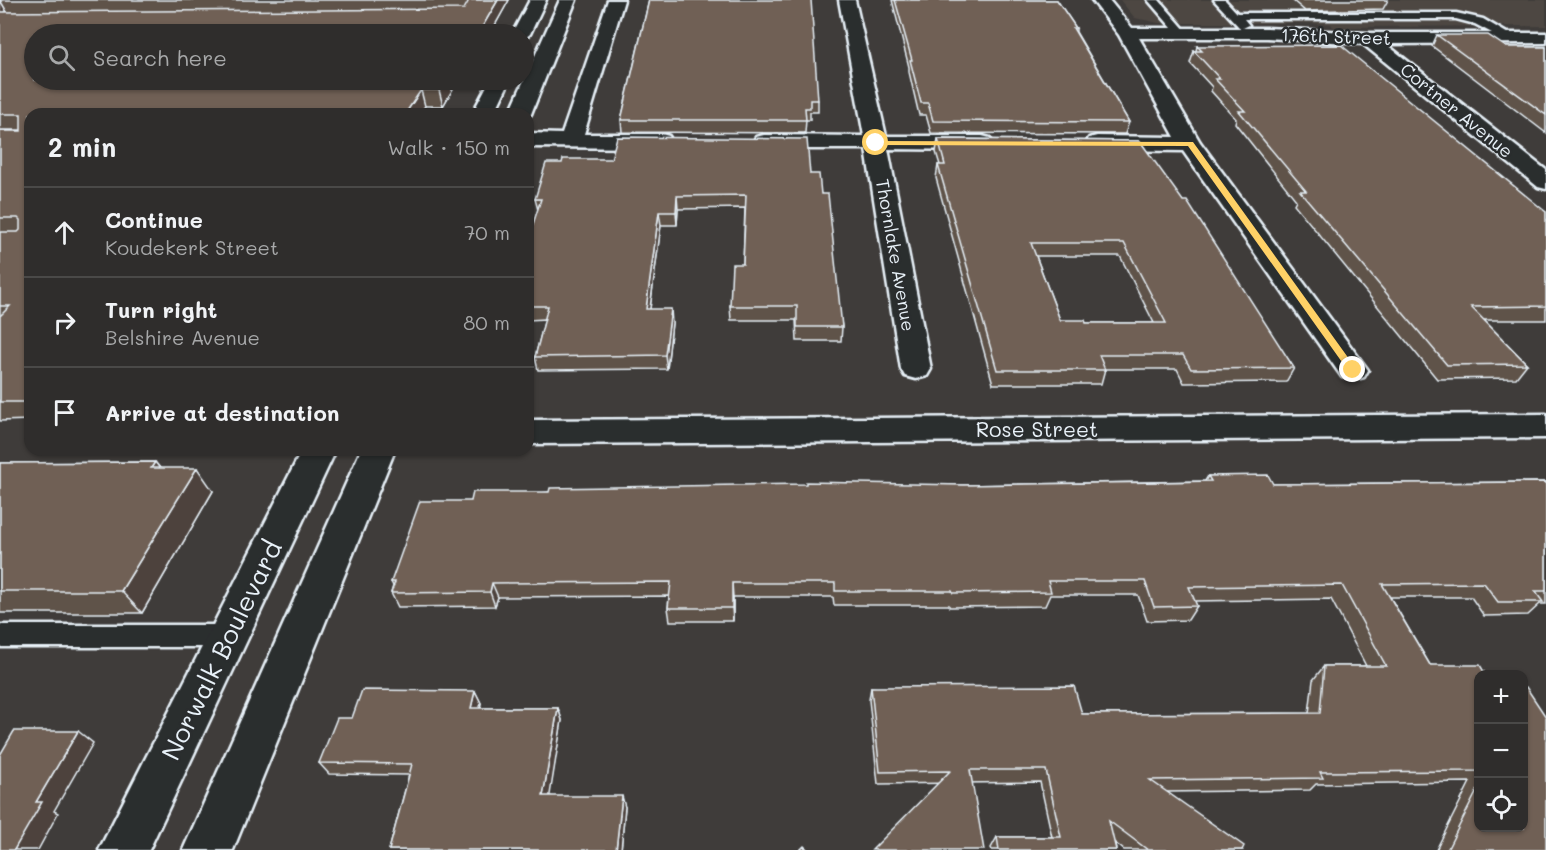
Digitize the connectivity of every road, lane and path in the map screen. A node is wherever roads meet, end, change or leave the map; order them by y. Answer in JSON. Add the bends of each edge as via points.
{"nodes":[{"id":1,"x":538,"y":0,"type":"edge"},
{"id":2,"x":568,"y":0,"type":"edge"},
{"id":3,"x":615,"y":0,"type":"edge"},
{"id":4,"x":847,"y":0,"type":"edge"},
{"id":5,"x":1100,"y":0,"type":"edge"},
{"id":6,"x":1154,"y":0,"type":"edge"},
{"id":7,"x":1219,"y":0,"type":"edge"},
{"id":8,"x":1234,"y":16,"type":"junction"},
{"id":9,"x":527,"y":24,"type":"edge"},
{"id":10,"x":1126,"y":33,"type":"junction"},
{"id":11,"x":1182,"y":33,"type":"junction"},
{"id":12,"x":1252,"y":34,"type":"junction"},
{"id":13,"x":1509,"y":38,"type":"junction"},
{"id":14,"x":1546,"y":38,"type":"edge"},
{"id":15,"x":1368,"y":39,"type":"junction"},
{"id":16,"x":534,"y":81,"type":"edge"},
{"id":17,"x":495,"y":90,"type":"edge"},
{"id":18,"x":530,"y":90,"type":"edge"},
{"id":19,"x":486,"y":108,"type":"edge"},
{"id":20,"x":523,"y":108,"type":"edge"},
{"id":21,"x":534,"y":140,"type":"edge"},
{"id":22,"x":571,"y":140,"type":"junction"},
{"id":23,"x":677,"y":141,"type":"edge"},
{"id":24,"x":747,"y":141,"type":"edge"},
{"id":25,"x":876,"y":143,"type":"junction"},
{"id":26,"x":1004,"y":143,"type":"edge"},
{"id":27,"x":1074,"y":143,"type":"edge"},
{"id":28,"x":1190,"y":144,"type":"junction"},
{"id":29,"x":1545,"y":181,"type":"edge"},
{"id":30,"x":916,"y":369,"type":"dead end"},
{"id":31,"x":1353,"y":370,"type":"dead end"},
{"id":32,"x":1546,"y":426,"type":"edge"},
{"id":33,"x":534,"y":432,"type":"edge"},
{"id":34,"x":316,"y":456,"type":"edge"},
{"id":35,"x":375,"y":456,"type":"edge"},
{"id":36,"x":0,"y":636,"type":"edge"},
{"id":37,"x":229,"y":636,"type":"junction"},
{"id":38,"x":124,"y":850,"type":"edge"},
{"id":39,"x":208,"y":850,"type":"edge"}],
"edges":[{"from":1,"to":9,"type":"street"},
{"from":2,"to":16,"type":"street"},
{"from":3,"to":22,"type":"street"},
{"from":4,"to":25,"type":"street","name":"Thornlake Avenue"},
{"from":5,"to":10,"type":"street"},
{"from":6,"to":11,"type":"lane"},
{"from":7,"to":8,"type":"lane"},
{"from":8,"to":12,"type":"lane"},
{"from":8,"to":13,"type":"lane","via":[[1456,15],[1479,21]]},
{"from":10,"to":11,"type":"street","name":"176th Street"},
{"from":10,"to":28,"type":"street"},
{"from":11,"to":12,"type":"street","name":"176th Street"},
{"from":12,"to":15,"type":"street","name":"176th Street"},
{"from":13,"to":14,"type":"street","name":"176th Street"},
{"from":13,"to":15,"type":"street","name":"176th Street"},
{"from":15,"to":29,"type":"street","name":"Cortner Avenue"},
{"from":17,"to":19,"type":"street"},
{"from":18,"to":20,"type":"street"},
{"from":21,"to":22,"type":"street"},
{"from":22,"to":23,"type":"street"},
{"from":24,"to":25,"type":"street"},
{"from":25,"to":26,"type":"street"},
{"from":25,"to":30,"type":"street","name":"Thornlake Avenue"},
{"from":27,"to":28,"type":"street"},
{"from":28,"to":31,"type":"street"},
{"from":32,"to":33,"type":"street","name":"Rose Street"},
{"from":34,"to":37,"type":"street","name":"Norwalk Boulevard"},
{"from":35,"to":39,"type":"street"},
{"from":36,"to":37,"type":"lane"},
{"from":37,"to":38,"type":"street","name":"Norwalk Boulevard"}]}
